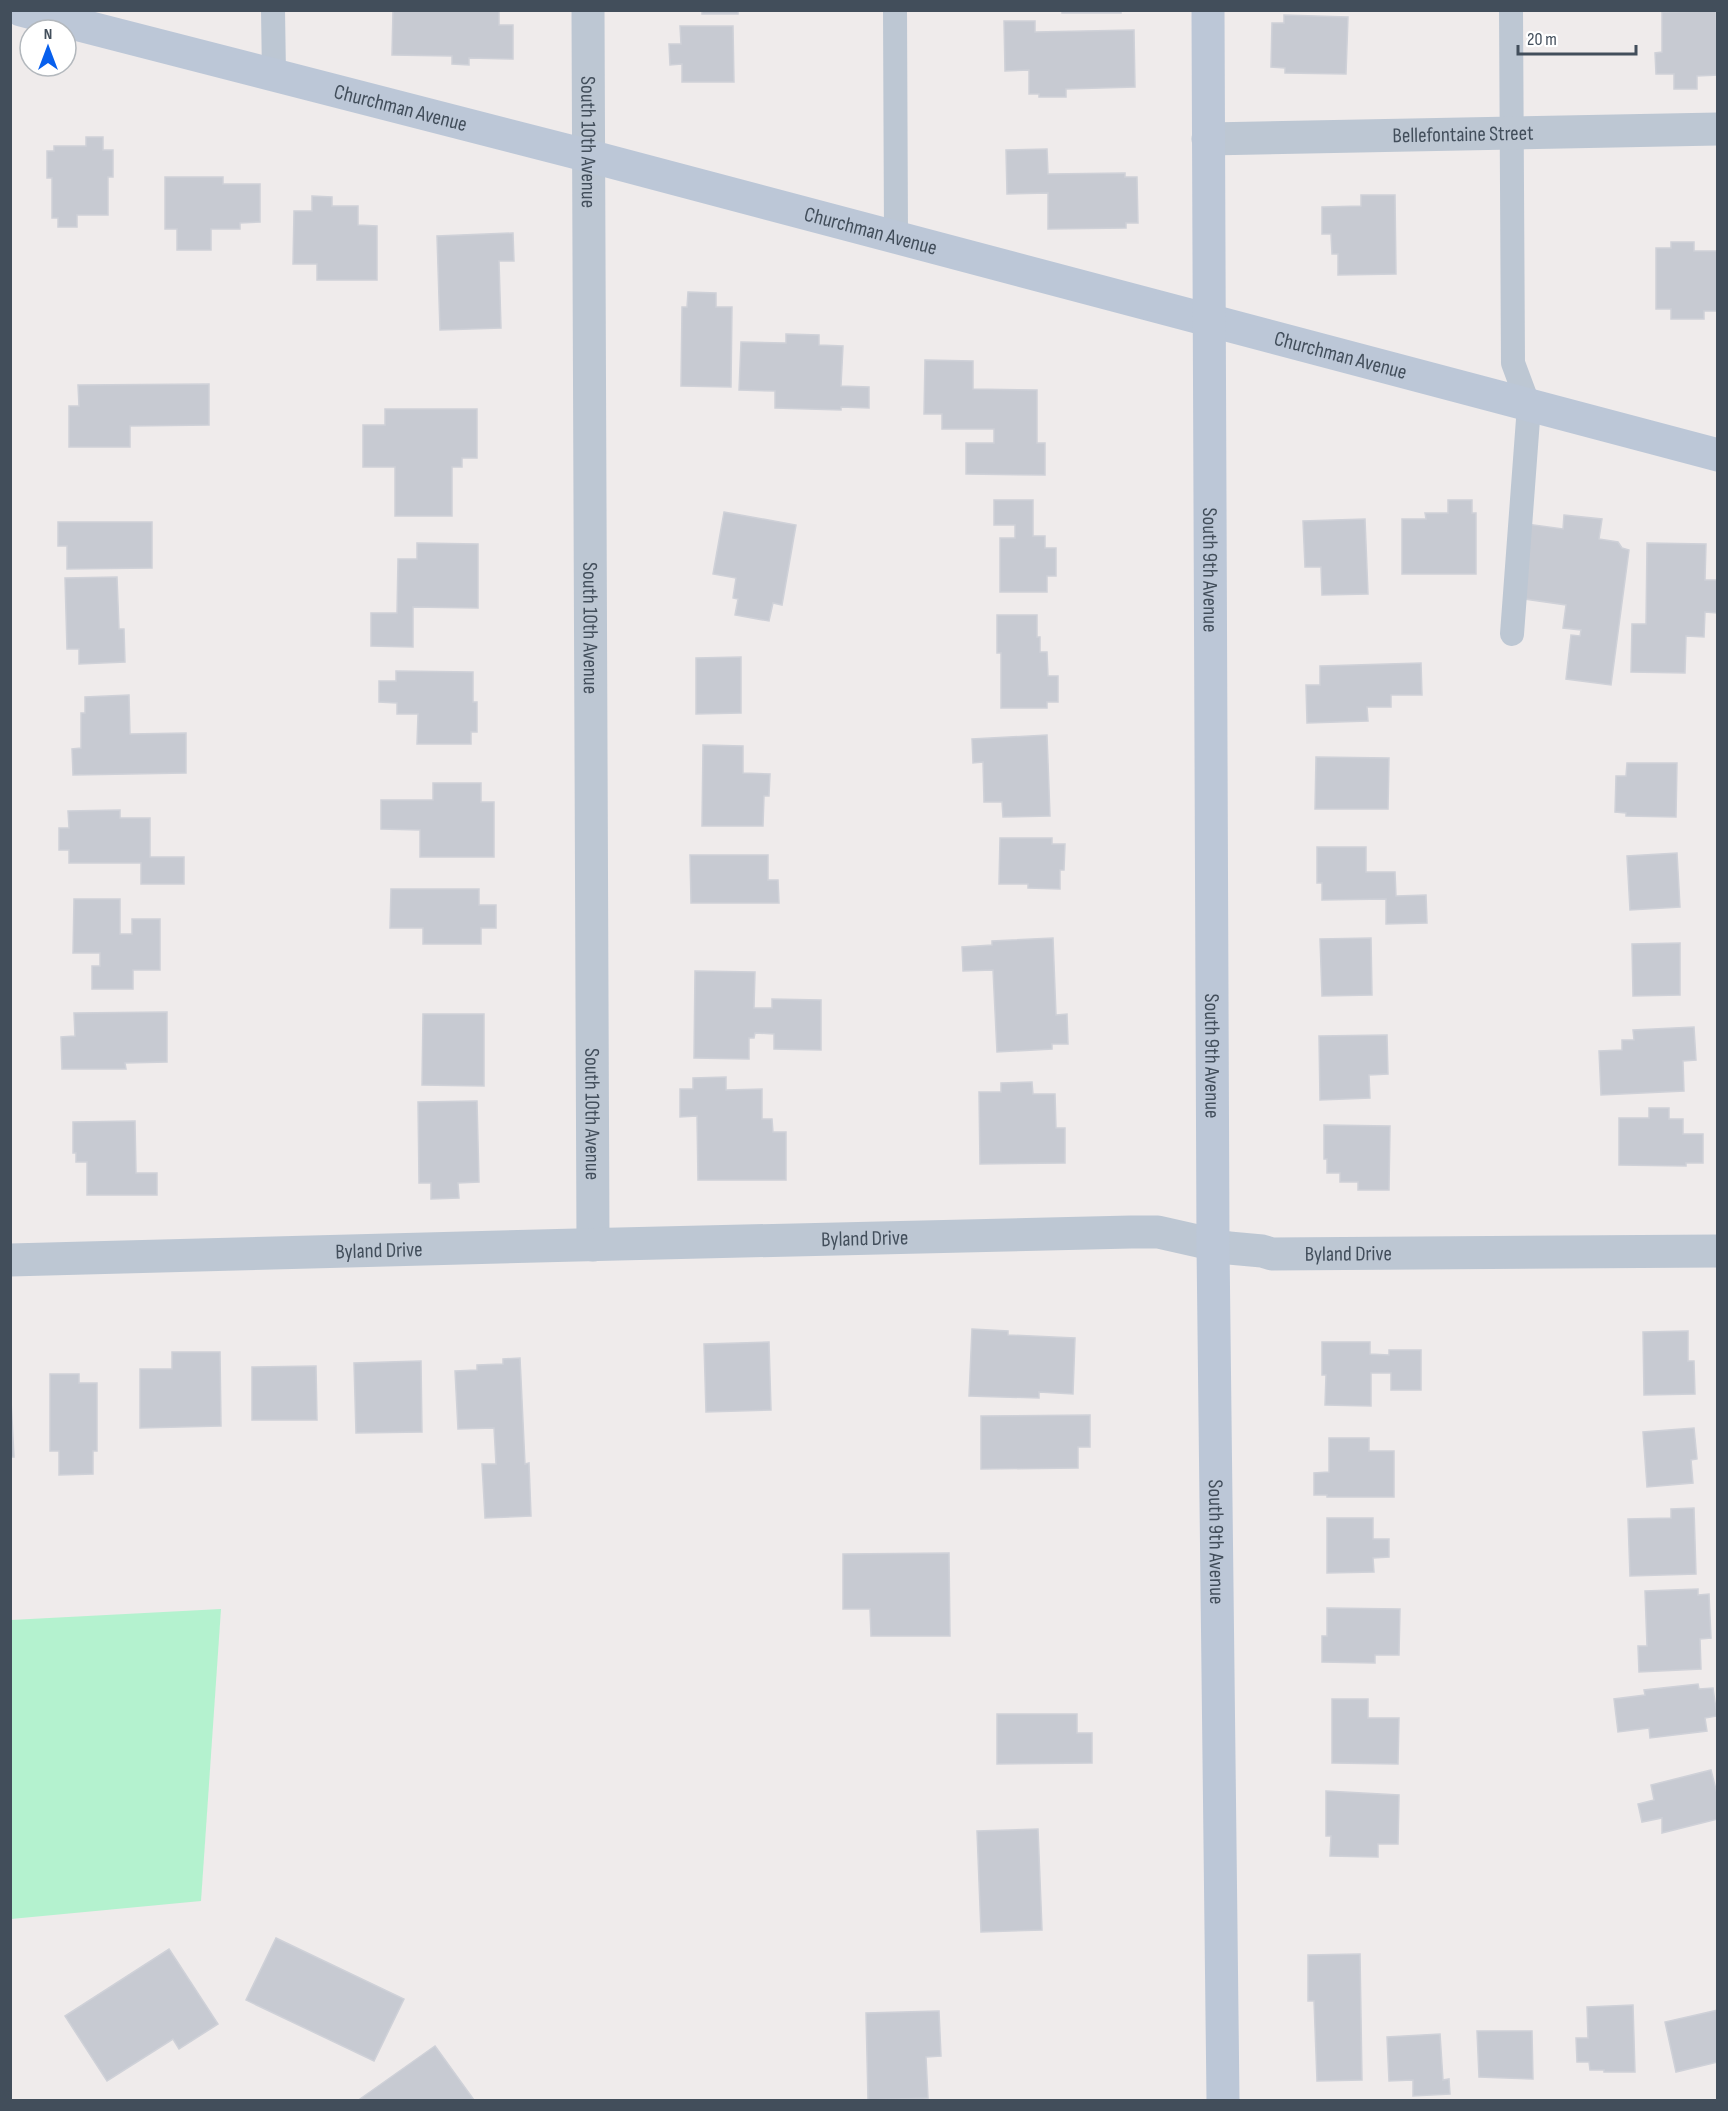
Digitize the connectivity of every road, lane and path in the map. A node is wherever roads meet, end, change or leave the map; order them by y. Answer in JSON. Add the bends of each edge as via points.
{"nodes":[{"id":1,"x":21,"y":10,"type":"edge"},
{"id":2,"x":273,"y":10,"type":"edge"},
{"id":3,"x":588,"y":10,"type":"edge"},
{"id":4,"x":895,"y":10,"type":"edge"},
{"id":5,"x":1208,"y":10,"type":"edge"},
{"id":6,"x":1511,"y":10,"type":"edge"},
{"id":7,"x":274,"y":75,"type":"junction"},
{"id":8,"x":1718,"y":129,"type":"edge"},
{"id":9,"x":1512,"y":133,"type":"junction"},
{"id":10,"x":1208,"y":139,"type":"junction"},
{"id":11,"x":589,"y":156,"type":"junction"},
{"id":12,"x":896,"y":237,"type":"junction"},
{"id":13,"x":1209,"y":320,"type":"junction"},
{"id":14,"x":1529,"y":406,"type":"junction"},
{"id":15,"x":1718,"y":455,"type":"edge"},
{"id":16,"x":1512,"y":634,"type":"dead end"},
{"id":17,"x":593,"y":1245,"type":"junction"},
{"id":18,"x":1213,"y":1245,"type":"junction"},
{"id":19,"x":1718,"y":1251,"type":"edge"},
{"id":20,"x":10,"y":1260,"type":"edge"},
{"id":21,"x":1223,"y":2100,"type":"edge"}],
"edges":[{"from":1,"to":7,"type":"street","name":"Churchman Avenue"},
{"from":2,"to":7,"type":"lane"},
{"from":3,"to":11,"type":"street","name":"South 10th Avenue"},
{"from":4,"to":12,"type":"lane"},
{"from":5,"to":10,"type":"street","name":"South 9th Avenue"},
{"from":6,"to":9,"type":"lane"},
{"from":7,"to":11,"type":"street","name":"Churchman Avenue"},
{"from":8,"to":9,"type":"street","name":"Bellefontaine Street"},
{"from":9,"to":10,"type":"street","name":"Bellefontaine Street"},
{"from":9,"to":14,"type":"lane","via":[[1514,363]]},
{"from":10,"to":13,"type":"street","name":"South 9th Avenue"},
{"from":11,"to":12,"type":"street","name":"Churchman Avenue"},
{"from":11,"to":17,"type":"street","name":"South 10th Avenue"},
{"from":12,"to":13,"type":"street","name":"Churchman Avenue"},
{"from":13,"to":14,"type":"street","name":"Churchman Avenue"},
{"from":13,"to":18,"type":"street","name":"South 9th Avenue"},
{"from":14,"to":15,"type":"street","name":"Churchman Avenue"},
{"from":14,"to":16,"type":"lane"},
{"from":17,"to":18,"type":"street","name":"Byland Drive","via":[[1158,1232]]},
{"from":17,"to":20,"type":"street","name":"Byland Drive"},
{"from":18,"to":19,"type":"street","name":"Byland Drive","via":[[1272,1254]]},
{"from":18,"to":21,"type":"street","name":"South 9th Avenue"}]}
